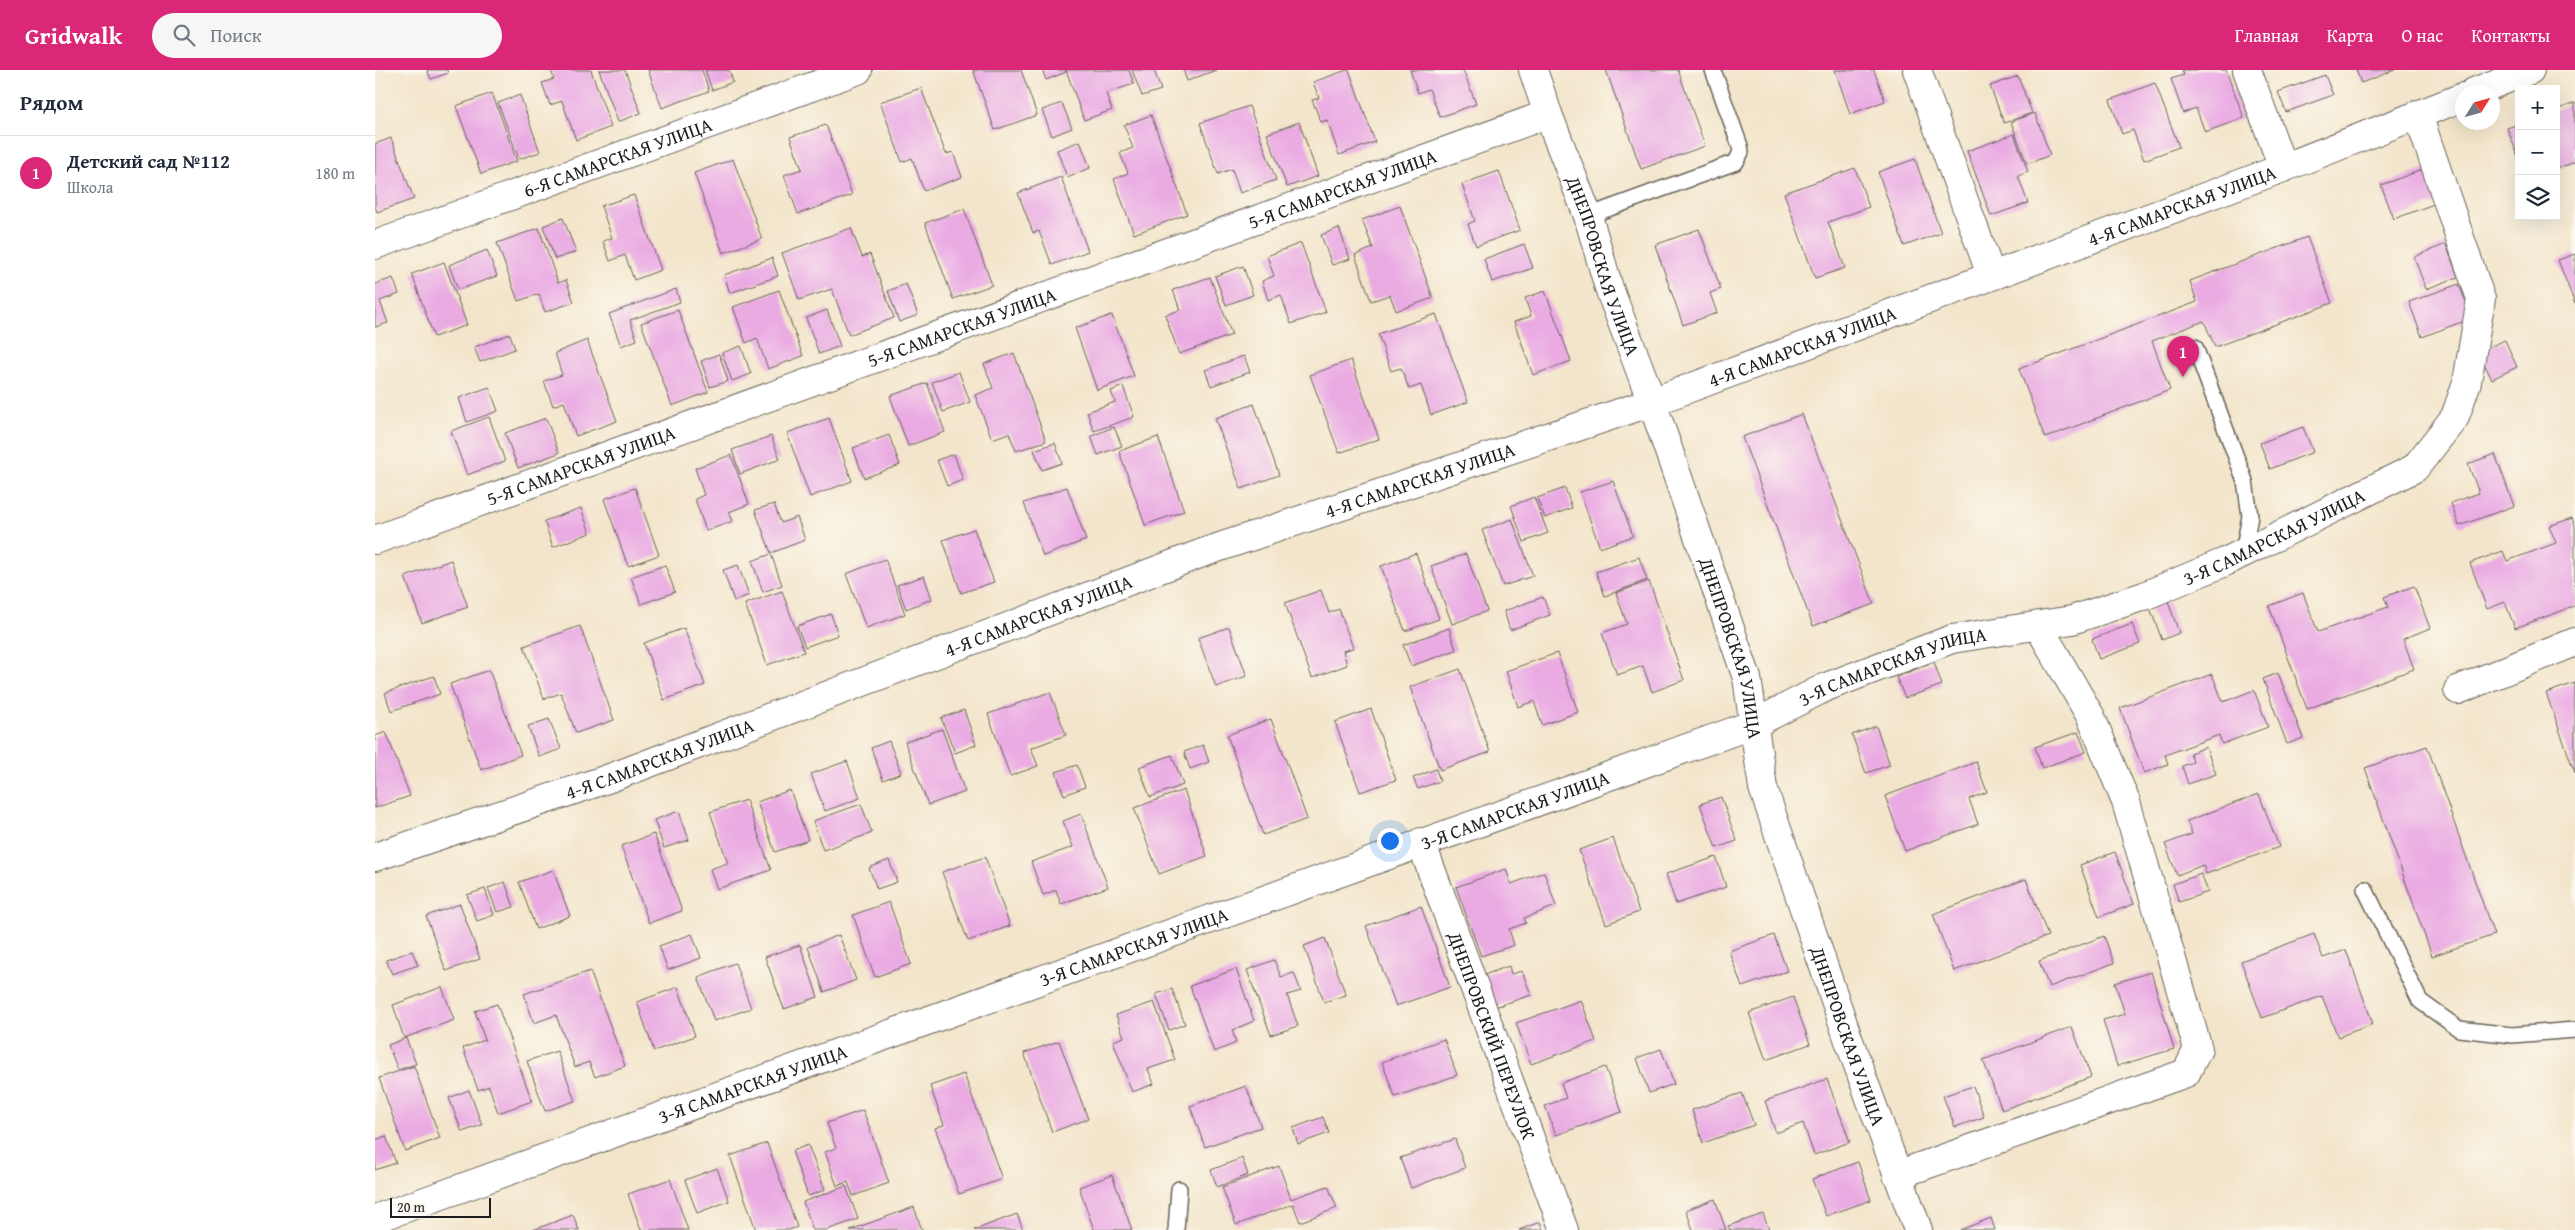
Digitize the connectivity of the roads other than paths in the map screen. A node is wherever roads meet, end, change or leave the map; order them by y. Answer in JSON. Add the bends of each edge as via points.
{"nodes":[{"id":1,"x":859,"y":70,"type":"edge"},
{"id":2,"x":1533,"y":70,"type":"edge"},
{"id":3,"x":1713,"y":70,"type":"edge"},
{"id":4,"x":1917,"y":70,"type":"edge"},
{"id":5,"x":2247,"y":70,"type":"edge"},
{"id":6,"x":2530,"y":70,"type":"edge"},
{"id":7,"x":2492,"y":85,"type":"edge"},
{"id":8,"x":2455,"y":100,"type":"edge"},
{"id":9,"x":1548,"y":114,"type":"junction"},
{"id":10,"x":2418,"y":115,"type":"junction"},
{"id":11,"x":2283,"y":168,"type":"junction"},
{"id":12,"x":1588,"y":216,"type":"junction"},
{"id":13,"x":375,"y":245,"type":"edge"},
{"id":14,"x":1991,"y":274,"type":"junction"},
{"id":15,"x":2195,"y":347,"type":"dead end"},
{"id":16,"x":1652,"y":402,"type":"junction"},
{"id":17,"x":375,"y":540,"type":"edge"},
{"id":18,"x":2243,"y":553,"type":"junction"},
{"id":19,"x":2039,"y":627,"type":"junction"},
{"id":20,"x":2575,"y":642,"type":"edge"},
{"id":21,"x":2458,"y":690,"type":"dead end"},
{"id":22,"x":1754,"y":724,"type":"junction"},
{"id":23,"x":1421,"y":842,"type":"junction"},
{"id":24,"x":375,"y":857,"type":"edge"},
{"id":25,"x":2365,"y":889,"type":"dead end"},
{"id":26,"x":2575,"y":1030,"type":"edge"},
{"id":27,"x":1897,"y":1175,"type":"junction"},
{"id":28,"x":1179,"y":1189,"type":"dead end"},
{"id":29,"x":375,"y":1219,"type":"edge"},
{"id":30,"x":1916,"y":1229,"type":"edge"},
{"id":31,"x":1176,"y":1230,"type":"edge"},
{"id":32,"x":1564,"y":1230,"type":"edge"}],
"edges":[{"from":1,"to":13,"type":"street","name":"6-Я САМАРСКАЯ УЛИЦА"},
{"from":2,"to":9,"type":"street","name":"ДНЕПРОВСКАЯ УЛИЦА"},
{"from":3,"to":12,"type":"lane","via":[[1740,146],[1740,158]]},
{"from":4,"to":14,"type":"street"},
{"from":5,"to":11,"type":"street"},
{"from":6,"to":7,"type":"street"},
{"from":8,"to":10,"type":"street","name":"4-Я САМАРСКАЯ УЛИЦА"},
{"from":9,"to":12,"type":"street","name":"ДНЕПРОВСКАЯ УЛИЦА"},
{"from":9,"to":17,"type":"street","name":"5-Я САМАРСКАЯ УЛИЦА"},
{"from":10,"to":11,"type":"street","name":"4-Я САМАРСКАЯ УЛИЦА"},
{"from":10,"to":18,"type":"street","name":"3-Я САМАРСКАЯ УЛИЦА","via":[[2481,299],[2467,382],[2455,417],[2415,468]]},
{"from":11,"to":14,"type":"street","name":"4-Я САМАРСКАЯ УЛИЦА"},
{"from":12,"to":16,"type":"street","name":"ДНЕПРОВСКАЯ УЛИЦА","via":[[1609,288]]},
{"from":14,"to":16,"type":"street","name":"4-Я САМАРСКАЯ УЛИЦА"},
{"from":15,"to":18,"type":"lane","via":[[2245,481],[2250,516]]},
{"from":16,"to":22,"type":"street","name":"ДНЕПРОВСКАЯ УЛИЦА","via":[[1747,678]]},
{"from":16,"to":24,"type":"street","name":"4-Я САМАРСКАЯ УЛИЦА","via":[[1205,552],[610,778]]},
{"from":18,"to":19,"type":"street","name":"3-Я САМАРСКАЯ УЛИЦА","via":[[2144,596],[2072,620]]},
{"from":19,"to":22,"type":"street","name":"3-Я САМАРСКАЯ УЛИЦА","via":[[1952,639],[1826,687]]},
{"from":19,"to":27,"type":"street","via":[[2091,717],[2126,802],[2198,1049],[2186,1073]]},
{"from":20,"to":21,"type":"street"},
{"from":22,"to":23,"type":"street","name":"3-Я САМАРСКАЯ УЛИЦА"},
{"from":22,"to":27,"type":"street","name":"ДНЕПРОВСКАЯ УЛИЦА","via":[[1763,788]]},
{"from":23,"to":29,"type":"street","name":"3-Я САМАРСКАЯ УЛИЦА"},
{"from":23,"to":32,"type":"street","name":"ДНЕПРОВСКИЙ ПЕРЕУЛОК"},
{"from":25,"to":26,"type":"lane","via":[[2419,1000],[2459,1029],[2512,1035]]},
{"from":27,"to":30,"type":"street","name":"ДНЕПРОВСКАЯ УЛИЦА"},
{"from":28,"to":31,"type":"lane"}]}
